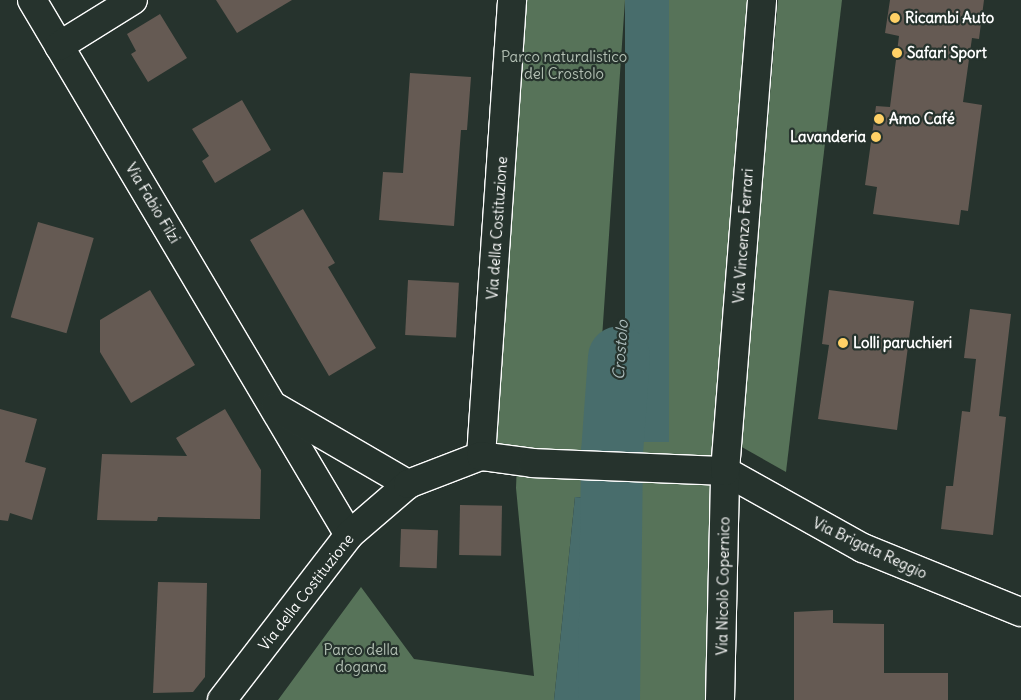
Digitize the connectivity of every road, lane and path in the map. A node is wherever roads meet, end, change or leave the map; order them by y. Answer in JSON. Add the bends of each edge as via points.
{"nodes":[{"id":1,"x":32,"y":0,"type":"edge"},
{"id":2,"x":133,"y":0,"type":"edge"},
{"id":3,"x":512,"y":0,"type":"edge"},
{"id":4,"x":762,"y":0,"type":"edge"},
{"id":5,"x":59,"y":46,"type":"junction"},
{"id":6,"x":274,"y":406,"type":"junction"},
{"id":7,"x":482,"y":456,"type":"junction"},
{"id":8,"x":725,"y":471,"type":"junction"},
{"id":9,"x":408,"y":484,"type":"junction"},
{"id":10,"x":349,"y":534,"type":"junction"},
{"id":11,"x":1021,"y":612,"type":"edge"},
{"id":12,"x":222,"y":700,"type":"edge"},
{"id":13,"x":720,"y":700,"type":"edge"}],
"edges":[{"from":1,"to":5,"type":"street","name":"Via Fabio Filzi"},
{"from":2,"to":5,"type":"street"},
{"from":3,"to":7,"type":"street","name":"Via della Costituzione"},
{"from":4,"to":8,"type":"street","name":"Via Vincenzo Ferrari"},
{"from":5,"to":6,"type":"street","name":"Via Fabio Filzi"},
{"from":6,"to":9,"type":"street","name":"Via Fabio Filzi"},
{"from":6,"to":10,"type":"street","name":"Via Fabio Filzi"},
{"from":7,"to":8,"type":"street","name":"Via della Costituzione","via":[[533,463],[687,472]]},
{"from":7,"to":9,"type":"street","name":"Via della Costituzione"},
{"from":8,"to":11,"type":"street","name":"Via Brigata Reggio","via":[[863,548]]},
{"from":8,"to":13,"type":"street","name":"Via Nicolò Copernico"},
{"from":9,"to":10,"type":"street","name":"Via della Costituzione"},
{"from":10,"to":12,"type":"street","name":"Via della Costituzione"}]}
